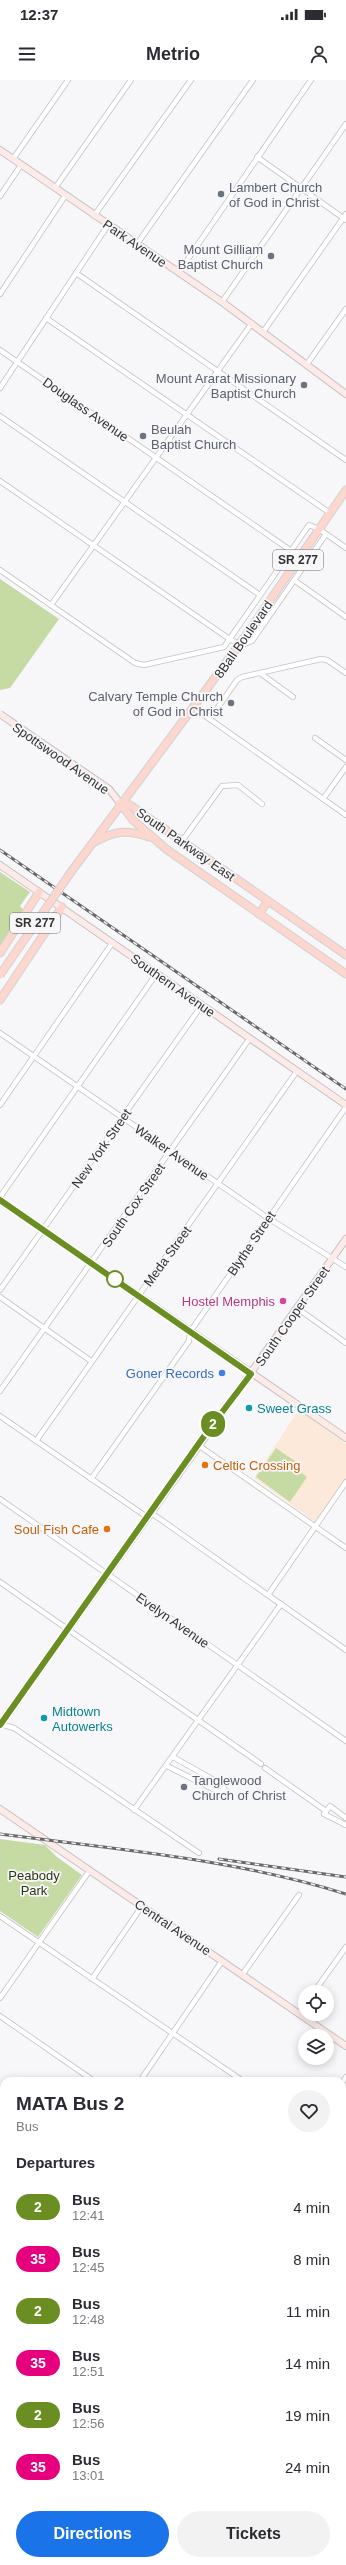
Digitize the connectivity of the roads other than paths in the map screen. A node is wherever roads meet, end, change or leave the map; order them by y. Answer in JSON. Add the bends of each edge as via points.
{"nodes":[{"id":1,"x":68,"y":80,"type":"edge"},
{"id":2,"x":131,"y":80,"type":"edge"},
{"id":3,"x":191,"y":80,"type":"edge"},
{"id":4,"x":253,"y":80,"type":"edge"},
{"id":5,"x":311,"y":80,"type":"edge"},
{"id":6,"x":346,"y":124,"type":"edge"},
{"id":7,"x":0,"y":150,"type":"edge"},
{"id":8,"x":257,"y":157,"type":"junction"},
{"id":9,"x":13,"y":159,"type":"junction"},
{"id":10,"x":21,"y":165,"type":"junction"},
{"id":11,"x":54,"y":188,"type":"junction"},
{"id":12,"x":301,"y":188,"type":"junction"},
{"id":13,"x":0,"y":196,"type":"edge"},
{"id":14,"x":65,"y":196,"type":"junction"},
{"id":15,"x":94,"y":216,"type":"junction"},
{"id":16,"x":345,"y":217,"type":"edge"},
{"id":17,"x":108,"y":225,"type":"junction"},
{"id":18,"x":137,"y":244,"type":"junction"},
{"id":19,"x":179,"y":272,"type":"junction"},
{"id":20,"x":76,"y":273,"type":"junction"},
{"id":21,"x":0,"y":294,"type":"edge"},
{"id":22,"x":222,"y":302,"type":"junction"},
{"id":23,"x":346,"y":309,"type":"edge"},
{"id":24,"x":46,"y":318,"type":"junction"},
{"id":25,"x":252,"y":323,"type":"junction"},
{"id":26,"x":263,"y":332,"type":"junction"},
{"id":27,"x":0,"y":350,"type":"edge"},
{"id":28,"x":17,"y":362,"type":"junction"},
{"id":29,"x":307,"y":364,"type":"junction"},
{"id":30,"x":218,"y":370,"type":"junction"},
{"id":31,"x":0,"y":388,"type":"edge"},
{"id":32,"x":346,"y":394,"type":"edge"},
{"id":33,"x":187,"y":414,"type":"junction"},
{"id":34,"x":0,"y":416,"type":"edge"},
{"id":35,"x":156,"y":458,"type":"junction"},
{"id":36,"x":346,"y":460,"type":"edge"},
{"id":37,"x":0,"y":481,"type":"edge"},
{"id":38,"x":346,"y":490,"type":"edge"},
{"id":39,"x":124,"y":502,"type":"junction"},
{"id":40,"x":330,"y":513,"type":"junction"},
{"id":41,"x":319,"y":529,"type":"junction"},
{"id":42,"x":326,"y":534,"type":"junction"},
{"id":43,"x":93,"y":546,"type":"junction"},
{"id":44,"x":346,"y":548,"type":"edge"},
{"id":45,"x":290,"y":550,"type":"junction"},
{"id":46,"x":0,"y":570,"type":"edge"},
{"id":47,"x":294,"y":580,"type":"junction"},
{"id":48,"x":260,"y":595,"type":"junction"},
{"id":49,"x":51,"y":605,"type":"junction"},
{"id":50,"x":346,"y":617,"type":"edge"},
{"id":51,"x":231,"y":640,"type":"junction"},
{"id":52,"x":260,"y":673,"type":"junction"},
{"id":53,"x":346,"y":673,"type":"edge"},
{"id":54,"x":293,"y":697,"type":"dead end"},
{"id":55,"x":194,"y":708,"type":"junction"},
{"id":56,"x":0,"y":714,"type":"edge"},
{"id":57,"x":210,"y":719,"type":"junction"},
{"id":58,"x":315,"y":738,"type":"dead end"},
{"id":59,"x":346,"y":760,"type":"edge"},
{"id":60,"x":346,"y":766,"type":"edge"},
{"id":61,"x":323,"y":799,"type":"junction"},
{"id":62,"x":120,"y":803,"type":"junction"},
{"id":63,"x":262,"y":804,"type":"dead end"},
{"id":64,"x":346,"y":815,"type":"edge"},
{"id":65,"x":152,"y":838,"type":"junction"},
{"id":66,"x":182,"y":840,"type":"junction"},
{"id":67,"x":89,"y":845,"type":"junction"},
{"id":68,"x":0,"y":865,"type":"edge"},
{"id":69,"x":40,"y":892,"type":"junction"},
{"id":70,"x":268,"y":901,"type":"junction"},
{"id":71,"x":62,"y":908,"type":"junction"},
{"id":72,"x":259,"y":914,"type":"junction"},
{"id":73,"x":113,"y":942,"type":"junction"},
{"id":74,"x":0,"y":953,"type":"edge"},
{"id":75,"x":346,"y":955,"type":"edge"},
{"id":76,"x":157,"y":973,"type":"junction"},
{"id":77,"x":346,"y":974,"type":"edge"},
{"id":78,"x":0,"y":975,"type":"edge"},
{"id":79,"x":0,"y":1000,"type":"edge"},
{"id":80,"x":202,"y":1005,"type":"junction"},
{"id":81,"x":0,"y":1033,"type":"edge"},
{"id":82,"x":250,"y":1038,"type":"junction"},
{"id":83,"x":34,"y":1056,"type":"junction"},
{"id":84,"x":297,"y":1071,"type":"junction"},
{"id":85,"x":78,"y":1087,"type":"junction"},
{"id":86,"x":0,"y":1105,"type":"edge"},
{"id":87,"x":346,"y":1106,"type":"edge"},
{"id":88,"x":122,"y":1117,"type":"junction"},
{"id":89,"x":170,"y":1151,"type":"junction"},
{"id":90,"x":218,"y":1184,"type":"junction"},
{"id":91,"x":0,"y":1197,"type":"edge"},
{"id":92,"x":0,"y":1200,"type":"edge"},
{"id":93,"x":268,"y":1218,"type":"junction"},
{"id":94,"x":43,"y":1230,"type":"junction"},
{"id":95,"x":346,"y":1239,"type":"edge"},
{"id":96,"x":333,"y":1258,"type":"junction"},
{"id":97,"x":92,"y":1263,"type":"junction"},
{"id":98,"x":346,"y":1266,"type":"edge"},
{"id":99,"x":0,"y":1290,"type":"edge"},
{"id":100,"x":139,"y":1295,"type":"junction"},
{"id":101,"x":0,"y":1297,"type":"edge"},
{"id":102,"x":297,"y":1308,"type":"junction"},
{"id":103,"x":44,"y":1328,"type":"junction"},
{"id":104,"x":190,"y":1332,"type":"junction"},
{"id":105,"x":346,"y":1343,"type":"edge"},
{"id":106,"x":91,"y":1361,"type":"junction"},
{"id":107,"x":251,"y":1374,"type":"junction"},
{"id":108,"x":0,"y":1391,"type":"edge"},
{"id":109,"x":0,"y":1416,"type":"edge"},
{"id":110,"x":346,"y":1438,"type":"edge"},
{"id":111,"x":36,"y":1441,"type":"junction"},
{"id":112,"x":198,"y":1445,"type":"junction"},
{"id":113,"x":91,"y":1479,"type":"junction"},
{"id":114,"x":346,"y":1482,"type":"edge"},
{"id":115,"x":0,"y":1498,"type":"edge"},
{"id":116,"x":148,"y":1515,"type":"junction"},
{"id":117,"x":314,"y":1526,"type":"junction"},
{"id":118,"x":346,"y":1548,"type":"edge"},
{"id":119,"x":107,"y":1573,"type":"junction"},
{"id":120,"x":0,"y":1582,"type":"edge"},
{"id":121,"x":268,"y":1595,"type":"junction"},
{"id":122,"x":281,"y":1604,"type":"junction"},
{"id":123,"x":68,"y":1630,"type":"junction"},
{"id":124,"x":346,"y":1650,"type":"edge"},
{"id":125,"x":237,"y":1665,"type":"junction"},
{"id":126,"x":199,"y":1722,"type":"junction"},
{"id":127,"x":0,"y":1724,"type":"edge"},
{"id":128,"x":346,"y":1741,"type":"edge"},
{"id":129,"x":173,"y":1757,"type":"junction"},
{"id":130,"x":260,"y":1764,"type":"dead end"},
{"id":131,"x":167,"y":1766,"type":"junction"},
{"id":132,"x":265,"y":1768,"type":"dead end"},
{"id":133,"x":0,"y":1809,"type":"edge"},
{"id":134,"x":134,"y":1810,"type":"junction"},
{"id":135,"x":326,"y":1811,"type":"junction"},
{"id":136,"x":346,"y":1818,"type":"edge"},
{"id":137,"x":346,"y":1825,"type":"edge"},
{"id":138,"x":199,"y":1853,"type":"dead end"},
{"id":139,"x":90,"y":1870,"type":"junction"},
{"id":140,"x":299,"y":1895,"type":"dead end"},
{"id":141,"x":142,"y":1906,"type":"junction"},
{"id":142,"x":0,"y":1916,"type":"edge"},
{"id":143,"x":38,"y":1943,"type":"junction"},
{"id":144,"x":346,"y":1947,"type":"edge"},
{"id":145,"x":222,"y":1961,"type":"junction"},
{"id":146,"x":242,"y":1975,"type":"junction"},
{"id":147,"x":92,"y":1979,"type":"junction"},
{"id":148,"x":319,"y":1985,"type":"edge"},
{"id":149,"x":0,"y":1998,"type":"edge"},
{"id":150,"x":298,"y":2013,"type":"edge"},
{"id":151,"x":0,"y":2016,"type":"edge"},
{"id":152,"x":309,"y":2021,"type":"edge"},
{"id":153,"x":172,"y":2034,"type":"junction"},
{"id":154,"x":346,"y":2046,"type":"edge"},
{"id":155,"x":88,"y":2077,"type":"edge"},
{"id":156,"x":143,"y":2077,"type":"edge"},
{"id":157,"x":237,"y":2077,"type":"edge"}],
"edges":[{"from":1,"to":9,"type":"street"},
{"from":2,"to":11,"type":"street"},
{"from":3,"to":15,"type":"street"},
{"from":4,"to":18,"type":"street"},
{"from":5,"to":8,"type":"street"},
{"from":6,"to":12,"type":"street"},
{"from":7,"to":9,"type":"main road","name":"Park Avenue"},
{"from":8,"to":12,"type":"street"},
{"from":8,"to":19,"type":"street"},
{"from":9,"to":10,"type":"main road","name":"Park Avenue"},
{"from":10,"to":11,"type":"main road","name":"Park Avenue"},
{"from":10,"to":13,"type":"street"},
{"from":11,"to":14,"type":"main road","name":"Park Avenue"},
{"from":12,"to":16,"type":"street"},
{"from":12,"to":22,"type":"street"},
{"from":14,"to":15,"type":"main road","name":"Park Avenue"},
{"from":14,"to":21,"type":"street"},
{"from":15,"to":17,"type":"main road","name":"Park Avenue"},
{"from":16,"to":26,"type":"street"},
{"from":17,"to":18,"type":"main road","name":"Park Avenue"},
{"from":17,"to":20,"type":"street"},
{"from":18,"to":19,"type":"main road","name":"Park Avenue"},
{"from":19,"to":22,"type":"main road","name":"Park Avenue"},
{"from":20,"to":24,"type":"street"},
{"from":20,"to":30,"type":"street"},
{"from":22,"to":25,"type":"main road","name":"Park Avenue"},
{"from":23,"to":29,"type":"street"},
{"from":24,"to":28,"type":"street"},
{"from":24,"to":33,"type":"street"},
{"from":25,"to":26,"type":"main road","name":"Park Avenue"},
{"from":25,"to":30,"type":"street"},
{"from":26,"to":29,"type":"main road","name":"Park Avenue"},
{"from":27,"to":28,"type":"street","name":"Douglass Avenue"},
{"from":28,"to":31,"type":"street"},
{"from":28,"to":35,"type":"street","name":"Douglass Avenue"},
{"from":29,"to":32,"type":"main road","name":"Park Avenue"},
{"from":30,"to":33,"type":"street"},
{"from":30,"to":36,"type":"street"},
{"from":33,"to":35,"type":"street"},
{"from":33,"to":40,"type":"street"},
{"from":34,"to":39,"type":"street"},
{"from":35,"to":39,"type":"street"},
{"from":35,"to":45,"type":"street","name":"Douglass Avenue"},
{"from":37,"to":43,"type":"street"},
{"from":38,"to":40,"type":"main road","name":"8Ball Boulevard","number":"SR 277"},
{"from":39,"to":43,"type":"street"},
{"from":39,"to":48,"type":"street"},
{"from":40,"to":41,"type":"main road","name":"8Ball Boulevard","number":"SR 277"},
{"from":41,"to":42,"type":"street"},
{"from":41,"to":45,"type":"street","via":[[309,525]]},
{"from":41,"to":55,"type":"main road","name":"8Ball Boulevard","number":"SR 277","bridge":true},
{"from":42,"to":44,"type":"street"},
{"from":42,"to":47,"type":"street"},
{"from":43,"to":49,"type":"street"},
{"from":43,"to":51,"type":"street"},
{"from":45,"to":48,"type":"street"},
{"from":46,"to":49,"type":"street"},
{"from":47,"to":50,"type":"street"},
{"from":47,"to":51,"type":"street","via":[[252,641],[242,645]]},
{"from":48,"to":51,"type":"street"},
{"from":49,"to":51,"type":"street","via":[[139,665],[224,647]]},
{"from":52,"to":53,"type":"street","via":[[321,659],[327,660]]},
{"from":52,"to":54,"type":"street"},
{"from":52,"to":57,"type":"street","via":[[239,678]]},
{"from":55,"to":57,"type":"street"},
{"from":55,"to":62,"type":"main road","name":"8Ball Boulevard","number":"SR 277","via":[[137,785]]},
{"from":56,"to":62,"type":"main road","name":"Spottswood Avenue","bridge":true,"via":[[109,789]]},
{"from":57,"to":61,"type":"street"},
{"from":58,"to":59,"type":"street"},
{"from":60,"to":61,"type":"street"},
{"from":61,"to":64,"type":"street"},
{"from":62,"to":65,"type":"main road","name":"South Parkway East"},
{"from":62,"to":66,"type":"main road","name":"South Parkway East","via":[[130,804]]},
{"from":62,"to":67,"type":"main road","number":"SR 277"},
{"from":63,"to":66,"type":"street","via":[[238,785],[222,786]]},
{"from":65,"to":67,"type":"main road","via":[[129,831],[118,831]]},
{"from":65,"to":72,"type":"main road","name":"South Parkway East"},
{"from":66,"to":70,"type":"main road","name":"South Parkway East"},
{"from":67,"to":78,"type":"main road","number":"SR 277","bridge":true},
{"from":68,"to":69,"type":"main road","name":"Southern Avenue"},
{"from":69,"to":71,"type":"main road","name":"Southern Avenue"},
{"from":69,"to":74,"type":"main road"},
{"from":70,"to":72,"type":"main road"},
{"from":70,"to":75,"type":"main road","name":"South Parkway East"},
{"from":71,"to":73,"type":"main road","name":"Southern Avenue"},
{"from":71,"to":79,"type":"main road"},
{"from":72,"to":77,"type":"main road","name":"South Parkway East"},
{"from":73,"to":76,"type":"main road","name":"Southern Avenue"},
{"from":73,"to":83,"type":"street"},
{"from":76,"to":80,"type":"main road","name":"Southern Avenue"},
{"from":76,"to":85,"type":"street"},
{"from":80,"to":82,"type":"main road","name":"Southern Avenue"},
{"from":80,"to":88,"type":"street","name":"New York Street"},
{"from":81,"to":83,"type":"street","name":"Walker Avenue"},
{"from":82,"to":84,"type":"main road","name":"Southern Avenue"},
{"from":82,"to":89,"type":"street","name":"South Cox Street"},
{"from":83,"to":85,"type":"street","name":"Walker Avenue"},
{"from":83,"to":86,"type":"street"},
{"from":84,"to":87,"type":"main road","name":"Southern Avenue"},
{"from":84,"to":90,"type":"street","name":"Meda Street"},
{"from":85,"to":88,"type":"street","name":"Walker Avenue"},
{"from":85,"to":91,"type":"street"},
{"from":87,"to":93,"type":"street","name":"Blythe Street"},
{"from":88,"to":89,"type":"street","name":"Walker Avenue"},
{"from":88,"to":94,"type":"street","name":"New York Street"},
{"from":89,"to":90,"type":"street","name":"Walker Avenue"},
{"from":89,"to":97,"type":"street","name":"South Cox Street"},
{"from":90,"to":93,"type":"street","name":"Walker Avenue"},
{"from":90,"to":100,"type":"street","name":"Meda Street"},
{"from":92,"to":94,"type":"main road"},
{"from":93,"to":96,"type":"street","name":"Walker Avenue"},
{"from":93,"to":104,"type":"street","name":"Blythe Street"},
{"from":94,"to":97,"type":"main road"},
{"from":94,"to":99,"type":"street","name":"New York Street"},
{"from":95,"to":96,"type":"main road","name":"South Cooper Street"},
{"from":96,"to":98,"type":"street","name":"Walker Avenue"},
{"from":96,"to":102,"type":"main road","name":"South Cooper Street"},
{"from":97,"to":100,"type":"main road"},
{"from":97,"to":103,"type":"street","name":"South Cox Street"},
{"from":100,"to":104,"type":"main road"},
{"from":100,"to":106,"type":"street","name":"Meda Street"},
{"from":101,"to":103,"type":"street"},
{"from":102,"to":105,"type":"street"},
{"from":102,"to":107,"type":"main road","name":"South Cooper Street"},
{"from":103,"to":106,"type":"street"},
{"from":103,"to":108,"type":"street","name":"South Cox Street"},
{"from":104,"to":107,"type":"main road"},
{"from":104,"to":113,"type":"street","name":"Blythe Street","via":[[189,1341]]},
{"from":106,"to":111,"type":"street","name":"Meda Street"},
{"from":107,"to":110,"type":"main road"},
{"from":107,"to":112,"type":"main road","name":"South Cooper Street"},
{"from":109,"to":111,"type":"street"},
{"from":111,"to":113,"type":"street"},
{"from":112,"to":116,"type":"main road","name":"South Cooper Street"},
{"from":112,"to":117,"type":"street"},
{"from":113,"to":116,"type":"street"},
{"from":114,"to":117,"type":"street"},
{"from":115,"to":119,"type":"street","name":"Evelyn Avenue"},
{"from":116,"to":119,"type":"main road","name":"South Cooper Street"},
{"from":116,"to":121,"type":"street"},
{"from":117,"to":118,"type":"street"},
{"from":117,"to":121,"type":"street"},
{"from":119,"to":123,"type":"main road","name":"South Cooper Street"},
{"from":119,"to":125,"type":"street","name":"Evelyn Avenue"},
{"from":120,"to":123,"type":"street"},
{"from":121,"to":122,"type":"street"},
{"from":122,"to":124,"type":"street"},
{"from":122,"to":125,"type":"street"},
{"from":123,"to":126,"type":"street"},
{"from":123,"to":127,"type":"main road","name":"South Cooper Street"},
{"from":125,"to":126,"type":"street"},
{"from":125,"to":128,"type":"street","name":"Evelyn Avenue"},
{"from":126,"to":129,"type":"street"},
{"from":126,"to":130,"type":"street"},
{"from":127,"to":134,"type":"street","via":[[14,1728]]},
{"from":129,"to":131,"type":"street"},
{"from":129,"to":131,"type":"street","via":[[221,1784],[226,1792],[214,1790]]},
{"from":131,"to":134,"type":"street"},
{"from":132,"to":135,"type":"street"},
{"from":133,"to":139,"type":"main road","name":"Central Avenue"},
{"from":134,"to":138,"type":"street"},
{"from":135,"to":136,"type":"street","via":[[330,1806]]},
{"from":135,"to":137,"type":"street","via":[[324,1814]]},
{"from":139,"to":141,"type":"main road","name":"Central Avenue"},
{"from":139,"to":143,"type":"street"},
{"from":140,"to":146,"type":"street"},
{"from":141,"to":145,"type":"main road","name":"Central Avenue"},
{"from":141,"to":147,"type":"street"},
{"from":142,"to":143,"type":"street"},
{"from":143,"to":147,"type":"street"},
{"from":143,"to":149,"type":"street"},
{"from":144,"to":148,"type":"street"},
{"from":145,"to":146,"type":"main road","name":"Central Avenue"},
{"from":145,"to":153,"type":"street"},
{"from":146,"to":150,"type":"main road","name":"Central Avenue"},
{"from":147,"to":153,"type":"street"},
{"from":151,"to":155,"type":"street"},
{"from":152,"to":154,"type":"main road","name":"Central Avenue"},
{"from":153,"to":156,"type":"street"},
{"from":153,"to":157,"type":"street"}]}
